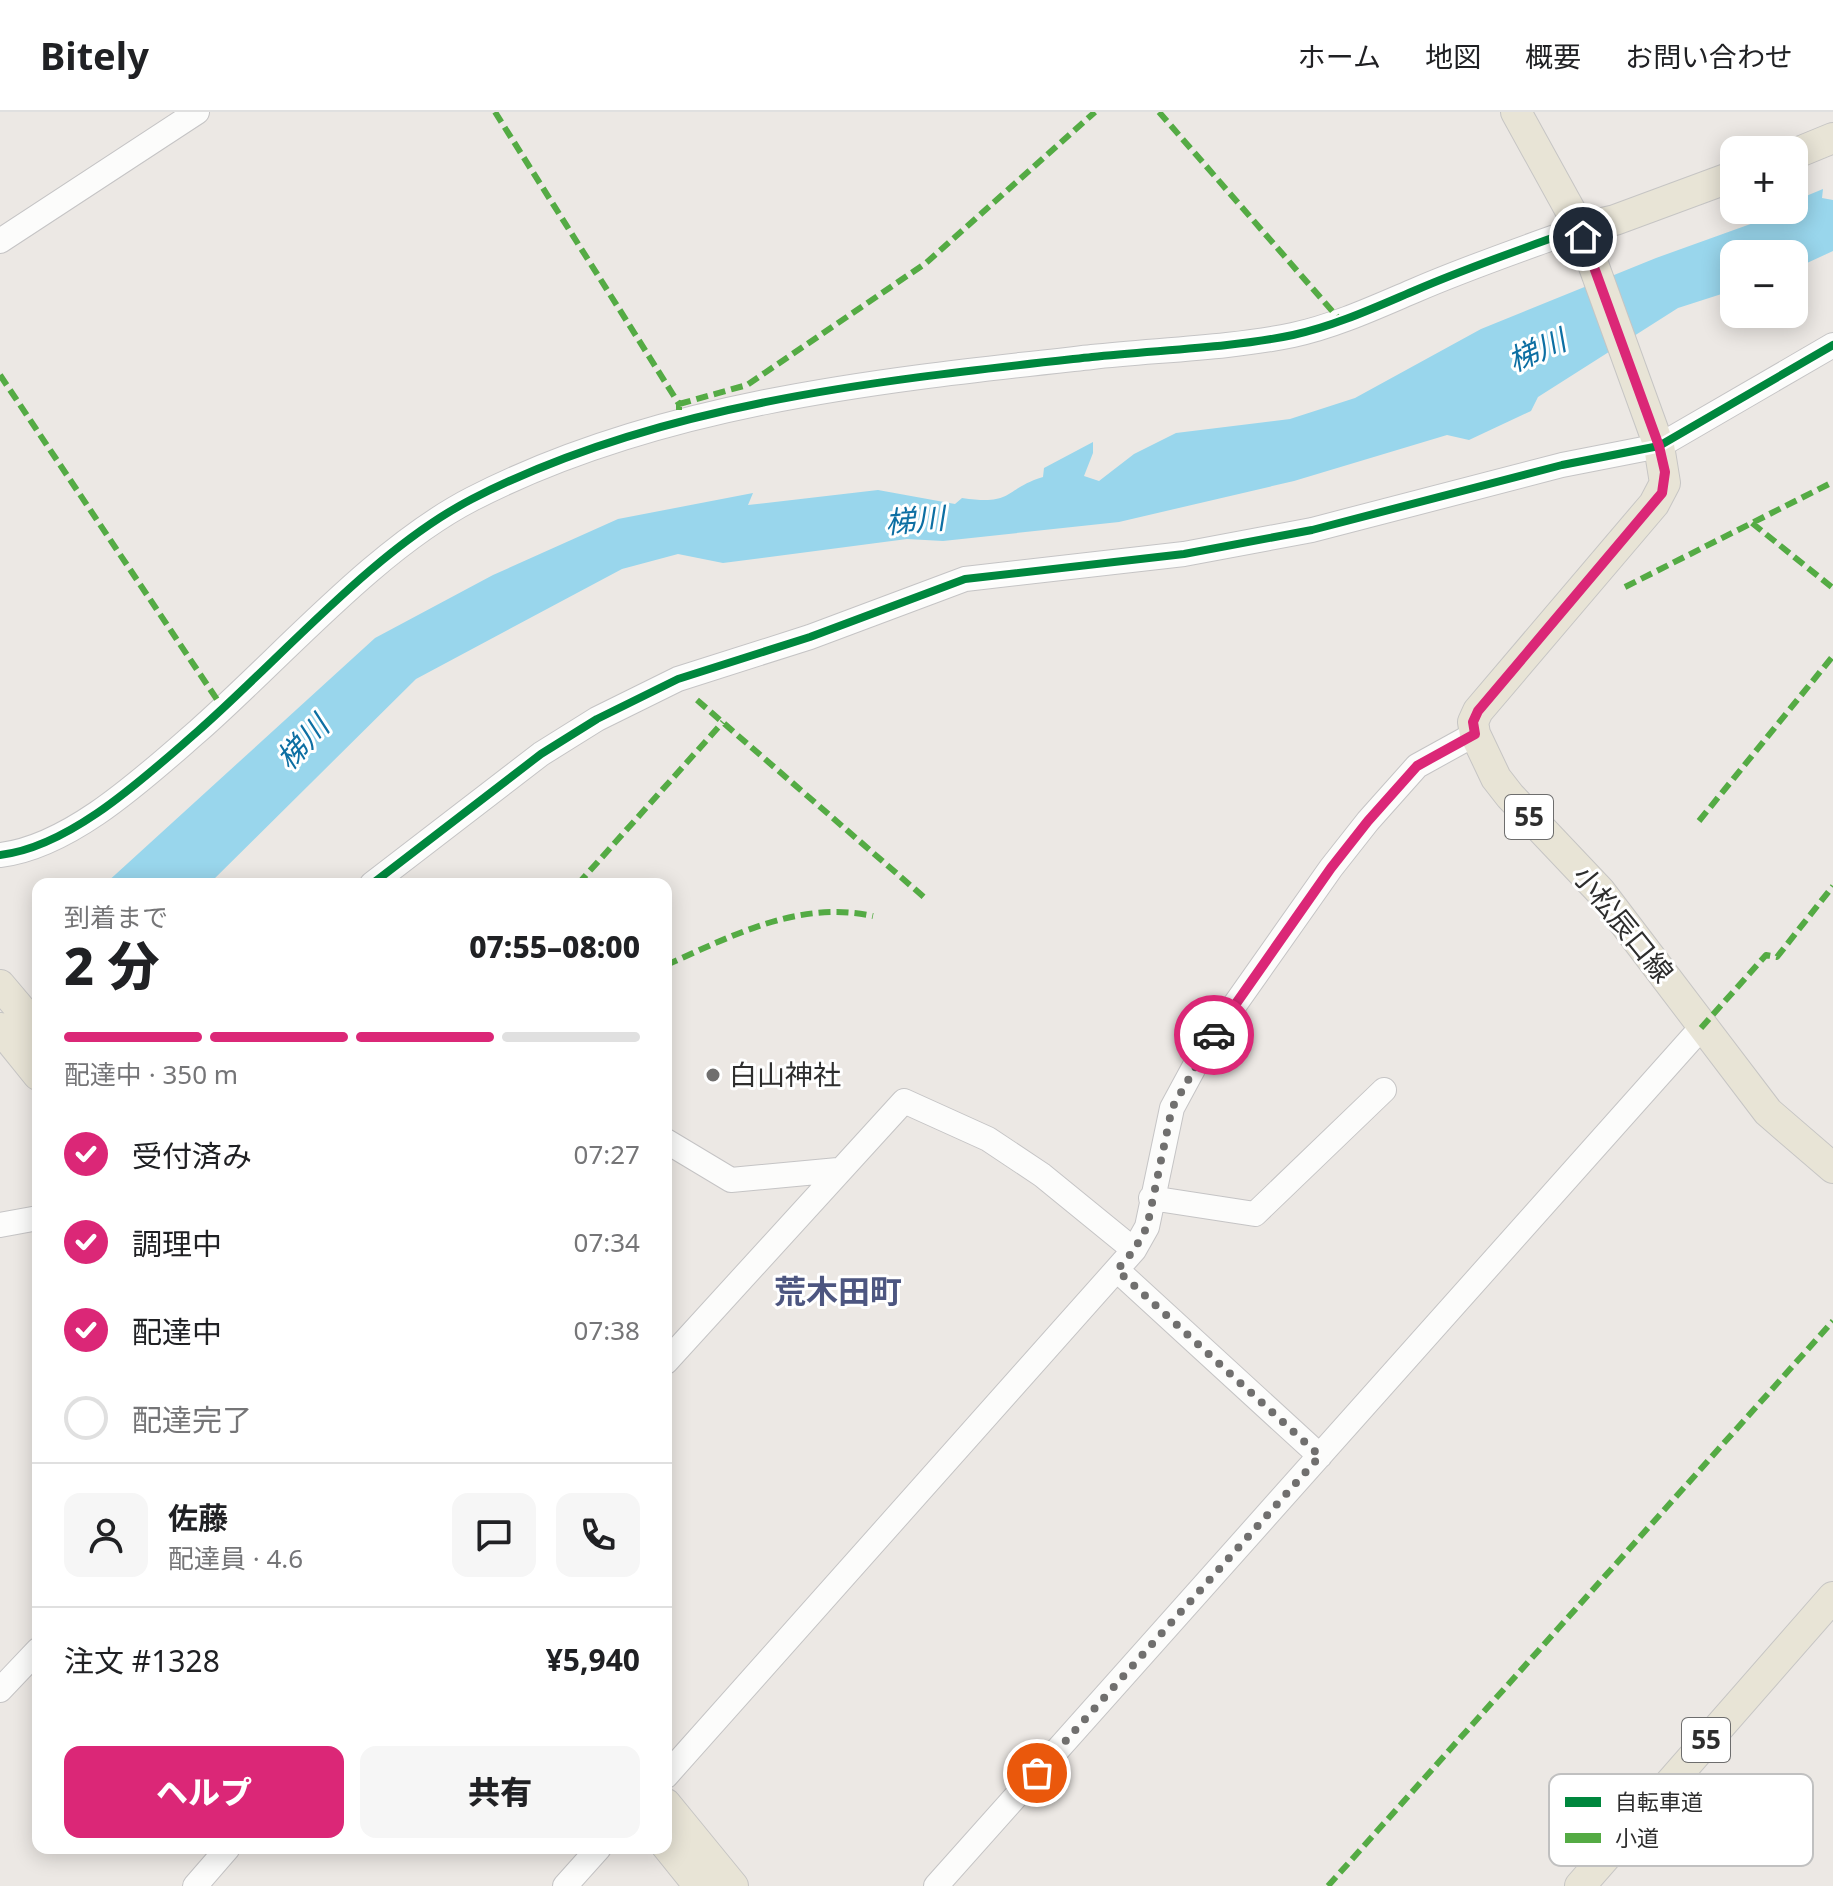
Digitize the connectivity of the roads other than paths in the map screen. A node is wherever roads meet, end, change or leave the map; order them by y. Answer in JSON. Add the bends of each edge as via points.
{"nodes":[{"id":1,"x":197,"y":112,"type":"edge"},
{"id":2,"x":1516,"y":112,"type":"edge"},
{"id":3,"x":1833,"y":138,"type":"edge"},
{"id":4,"x":1808,"y":148,"type":"edge"},
{"id":5,"x":1720,"y":181,"type":"edge"},
{"id":6,"x":1581,"y":232,"type":"junction"},
{"id":7,"x":0,"y":241,"type":"edge"},
{"id":8,"x":1833,"y":345,"type":"edge"},
{"id":9,"x":1657,"y":442,"type":"junction"},
{"id":10,"x":1475,"y":734,"type":"junction"},
{"id":11,"x":0,"y":855,"type":"edge"},
{"id":12,"x":380,"y":878,"type":"edge"},
{"id":13,"x":0,"y":985,"type":"edge"},
{"id":14,"x":32,"y":1023,"type":"edge"},
{"id":15,"x":0,"y":1028,"type":"edge"},
{"id":16,"x":1701,"y":1028,"type":"junction"},
{"id":17,"x":32,"y":1068,"type":"edge"},
{"id":18,"x":1384,"y":1090,"type":"dead end"},
{"id":19,"x":672,"y":1145,"type":"edge"},
{"id":20,"x":1833,"y":1168,"type":"edge"},
{"id":21,"x":838,"y":1170,"type":"junction"},
{"id":22,"x":1151,"y":1198,"type":"junction"},
{"id":23,"x":32,"y":1219,"type":"edge"},
{"id":24,"x":0,"y":1225,"type":"edge"},
{"id":25,"x":1134,"y":1250,"type":"junction"},
{"id":26,"x":1117,"y":1270,"type":"junction"},
{"id":27,"x":672,"y":1355,"type":"edge"},
{"id":28,"x":1320,"y":1456,"type":"junction"},
{"id":29,"x":1833,"y":1597,"type":"edge"},
{"id":30,"x":32,"y":1656,"type":"edge"},
{"id":31,"x":0,"y":1690,"type":"edge"},
{"id":32,"x":672,"y":1769,"type":"edge"},
{"id":33,"x":1678,"y":1774,"type":"edge"},
{"id":34,"x":672,"y":1811,"type":"edge"},
{"id":35,"x":672,"y":1852,"type":"edge"},
{"id":36,"x":223,"y":1854,"type":"edge"},
{"id":37,"x":594,"y":1854,"type":"edge"},
{"id":38,"x":1598,"y":1866,"type":"edge"},
{"id":39,"x":195,"y":1886,"type":"edge"},
{"id":40,"x":565,"y":1886,"type":"edge"},
{"id":41,"x":699,"y":1886,"type":"edge"},
{"id":42,"x":733,"y":1886,"type":"edge"},
{"id":43,"x":936,"y":1886,"type":"edge"},
{"id":44,"x":1580,"y":1886,"type":"edge"}],
"edges":[{"from":1,"to":7,"type":"street"},
{"from":2,"to":6,"type":"main road"},
{"from":3,"to":4,"type":"main road"},
{"from":5,"to":6,"type":"main road"},
{"from":6,"to":9,"type":"main road"},
{"from":6,"to":11,"type":"street","via":[[1417,289],[1372,311],[1292,335],[805,395],[678,422],[557,461],[431,523],[369,572],[224,710],[124,795],[68,830]]},
{"from":8,"to":9,"type":"street"},
{"from":9,"to":10,"type":"main road","via":[[1665,472],[1662,493],[1478,711]]},
{"from":9,"to":12,"type":"street","via":[[1283,535],[1184,554],[965,579],[678,679],[597,719],[541,754]]},
{"from":10,"to":16,"type":"main road","name":"小松辰口線","number":"55","via":[[1496,778],[1600,891]]},
{"from":10,"to":22,"type":"street","via":[[1417,766],[1331,868],[1205,1047],[1172,1108]]},
{"from":13,"to":14,"type":"main road"},
{"from":15,"to":17,"type":"main road"},
{"from":16,"to":20,"type":"main road","name":"小松辰口線","number":"55","via":[[1768,1112]]},
{"from":16,"to":28,"type":"street"},
{"from":18,"to":22,"type":"street","via":[[1255,1214]]},
{"from":19,"to":21,"type":"street","via":[[731,1180]]},
{"from":21,"to":25,"type":"street","via":[[904,1101],[988,1139],[1042,1175]]},
{"from":21,"to":27,"type":"street"},
{"from":22,"to":25,"type":"street","via":[[1147,1227]]},
{"from":23,"to":24,"type":"street"},
{"from":25,"to":26,"type":"street"},
{"from":26,"to":28,"type":"street"},
{"from":26,"to":32,"type":"street"},
{"from":28,"to":43,"type":"street"},
{"from":29,"to":33,"type":"main road","number":"55"},
{"from":30,"to":31,"type":"street"},
{"from":34,"to":42,"type":"main road"},
{"from":35,"to":41,"type":"main road"},
{"from":36,"to":39,"type":"street"},
{"from":37,"to":40,"type":"street"},
{"from":38,"to":44,"type":"main road","number":"55"}]}
